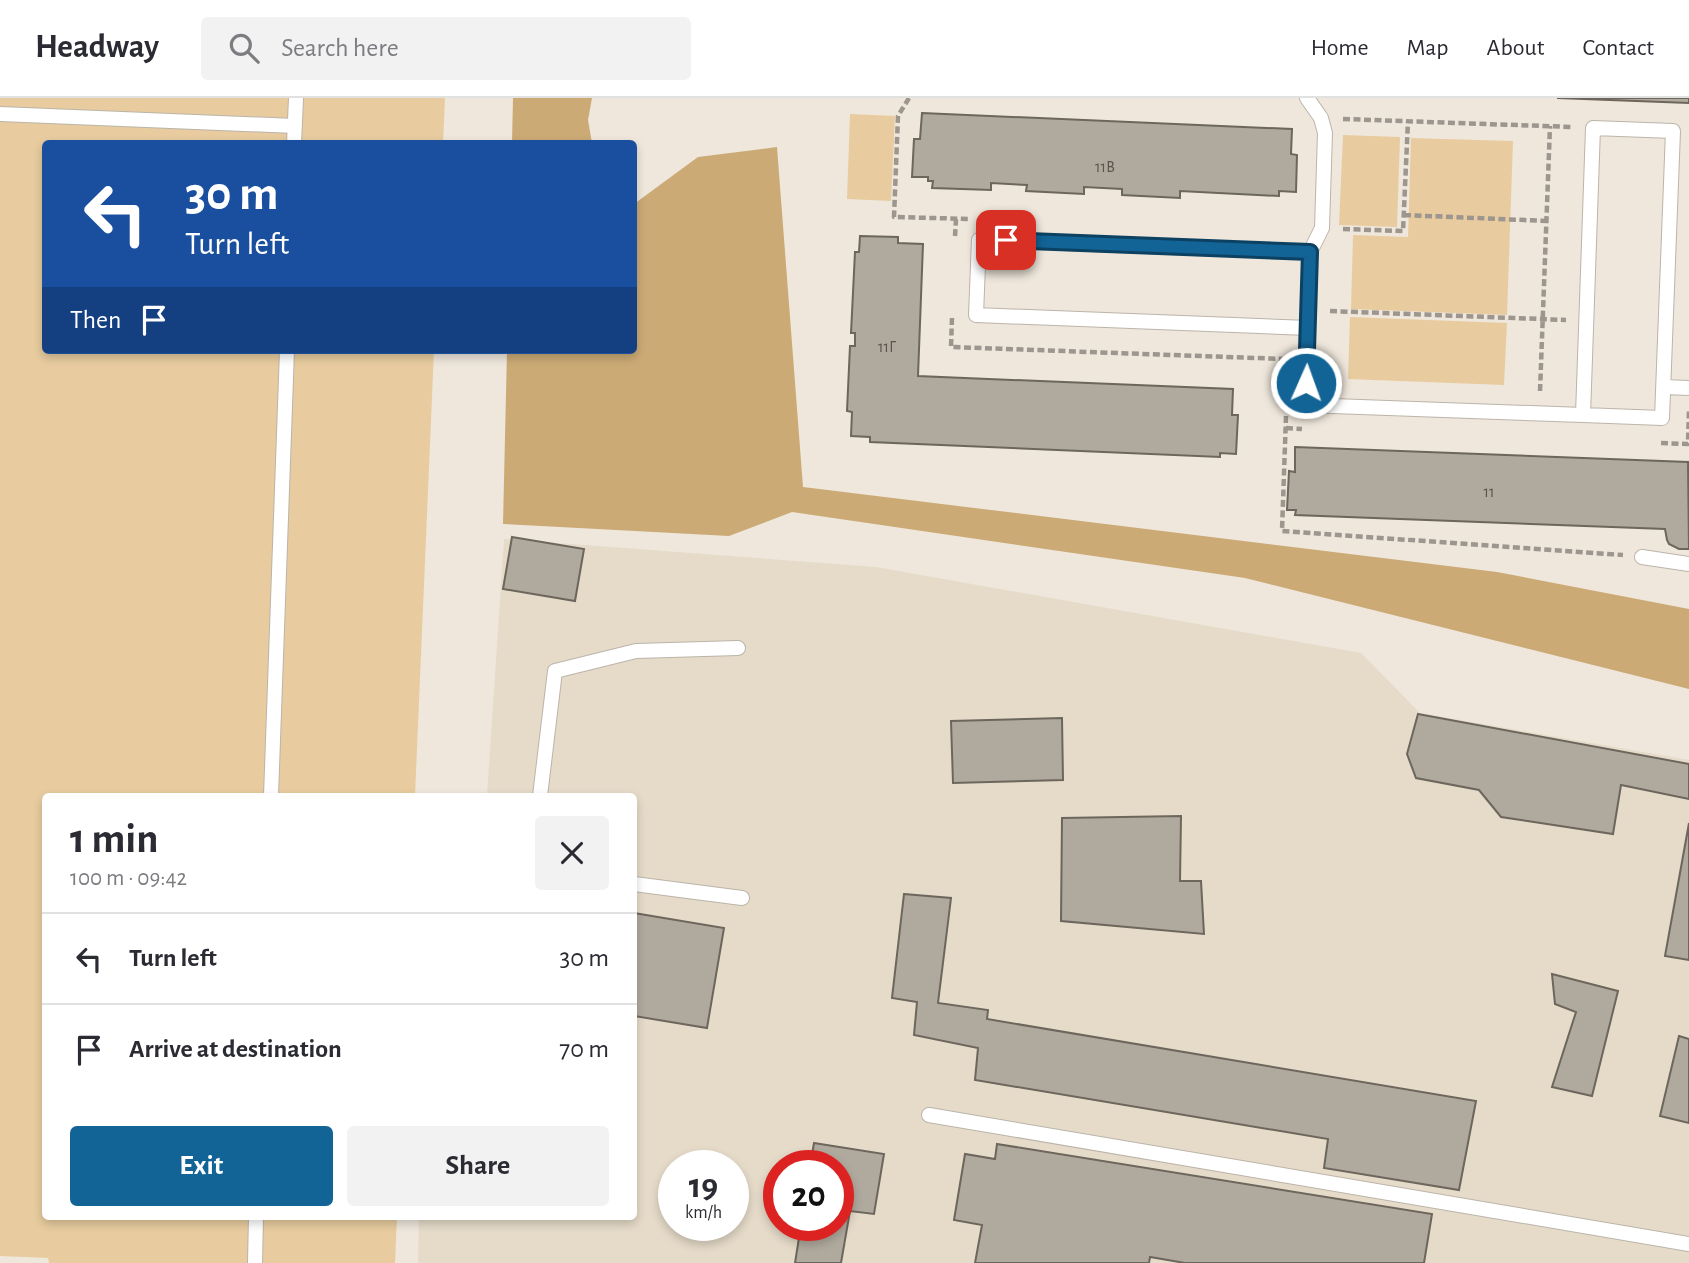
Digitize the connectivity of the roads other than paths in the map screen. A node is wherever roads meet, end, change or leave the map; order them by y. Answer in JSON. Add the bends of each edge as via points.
{"nodes":[{"id":1,"x":296,"y":98,"type":"edge"},
{"id":2,"x":1307,"y":98,"type":"edge"},
{"id":3,"x":0,"y":114,"type":"edge"},
{"id":4,"x":295,"y":126,"type":"junction"},
{"id":5,"x":294,"y":140,"type":"edge"},
{"id":6,"x":1310,"y":252,"type":"junction"},
{"id":7,"x":1308,"y":328,"type":"junction"},
{"id":8,"x":287,"y":354,"type":"edge"},
{"id":9,"x":1664,"y":387,"type":"junction"},
{"id":10,"x":1689,"y":388,"type":"edge"},
{"id":11,"x":1583,"y":415,"type":"junction"},
{"id":12,"x":1642,"y":557,"type":"road end"},
{"id":13,"x":1689,"y":564,"type":"edge"},
{"id":14,"x":738,"y":648,"type":"dead end"},
{"id":15,"x":271,"y":793,"type":"edge"},
{"id":16,"x":540,"y":793,"type":"edge"},
{"id":17,"x":637,"y":884,"type":"edge"},
{"id":18,"x":742,"y":898,"type":"dead end"},
{"id":19,"x":929,"y":1115,"type":"dead end"},
{"id":20,"x":257,"y":1220,"type":"edge"},
{"id":21,"x":1689,"y":1244,"type":"edge"},
{"id":22,"x":255,"y":1263,"type":"edge"}],
"edges":[{"from":1,"to":4,"type":"lane"},
{"from":2,"to":6,"type":"lane","via":[[1325,133],[1322,228]]},
{"from":3,"to":4,"type":"lane"},
{"from":4,"to":5,"type":"lane"},
{"from":6,"to":7,"type":"lane"},
{"from":6,"to":7,"type":"lane","via":[[979,240],[976,303],[976,315]]},
{"from":7,"to":11,"type":"lane","via":[[1305,405]]},
{"from":8,"to":15,"type":"lane"},
{"from":9,"to":10,"type":"lane"},
{"from":9,"to":11,"type":"lane","via":[[1662,418]]},
{"from":9,"to":11,"type":"lane","via":[[1673,131],[1593,128]]},
{"from":12,"to":13,"type":"lane"},
{"from":14,"to":16,"type":"lane","via":[[636,652],[555,671]]},
{"from":17,"to":18,"type":"lane"},
{"from":19,"to":21,"type":"lane"},
{"from":20,"to":22,"type":"lane"}]}
